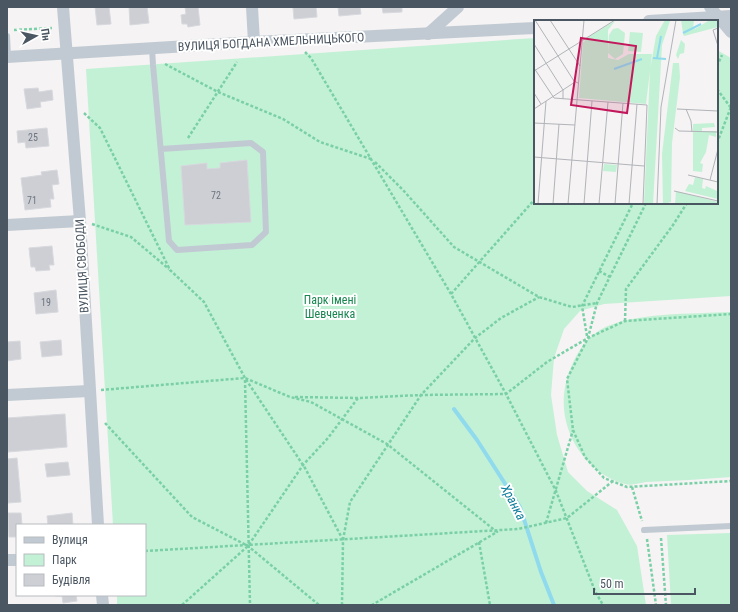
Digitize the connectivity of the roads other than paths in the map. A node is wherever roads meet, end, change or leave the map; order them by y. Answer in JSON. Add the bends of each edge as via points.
{"nodes":[{"id":1,"x":63,"y":7,"type":"edge"},
{"id":2,"x":458,"y":7,"type":"edge"},
{"id":3,"x":710,"y":7,"type":"edge"},
{"id":4,"x":251,"y":8,"type":"edge"},
{"id":5,"x":725,"y":17,"type":"edge"},
{"id":6,"x":668,"y":20,"type":"edge"},
{"id":7,"x":534,"y":28,"type":"edge"},
{"id":8,"x":731,"y":32,"type":"edge"},
{"id":9,"x":428,"y":34,"type":"junction"},
{"id":10,"x":7,"y":36,"type":"edge"},
{"id":11,"x":254,"y":42,"type":"junction"},
{"id":12,"x":152,"y":48,"type":"junction"},
{"id":13,"x":65,"y":53,"type":"junction"},
{"id":14,"x":8,"y":57,"type":"edge"},
{"id":15,"x":161,"y":149,"type":"junction"},
{"id":16,"x":80,"y":221,"type":"junction"},
{"id":17,"x":7,"y":225,"type":"edge"},
{"id":18,"x":89,"y":391,"type":"junction"},
{"id":19,"x":7,"y":395,"type":"edge"},
{"id":20,"x":98,"y":524,"type":"edge"},
{"id":21,"x":731,"y":526,"type":"edge"},
{"id":22,"x":644,"y":530,"type":"road end"}],
"edges":[{"from":1,"to":13,"type":"street","name":"ВУЛИЦЯ СВОБОДИ"},
{"from":2,"to":9,"type":"street"},
{"from":3,"to":5,"type":"street"},
{"from":4,"to":11,"type":"street"},
{"from":5,"to":6,"type":"street"},
{"from":5,"to":8,"type":"street"},
{"from":7,"to":9,"type":"street","name":"ВУЛИЦЯ БОГДАНА ХМЕЛЬНИЦЬКОГО"},
{"from":9,"to":11,"type":"street","name":"ВУЛИЦЯ БОГДАНА ХМЕЛЬНИЦЬКОГО"},
{"from":10,"to":14,"type":"lane"},
{"from":11,"to":12,"type":"street","name":"ВУЛИЦЯ БОГДАНА ХМЕЛЬНИЦЬКОГО"},
{"from":12,"to":13,"type":"street","name":"ВУЛИЦЯ БОГДАНА ХМЕЛЬНИЦЬКОГО"},
{"from":12,"to":15,"type":"lane"},
{"from":13,"to":14,"type":"street","name":"ВУЛИЦЯ БОГДАНА ХМЕЛЬНИЦЬКОГО"},
{"from":13,"to":16,"type":"street","name":"ВУЛИЦЯ СВОБОДИ","via":[[69,70]]},
{"from":15,"to":15,"type":"lane","via":[[168,241],[177,250],[252,245],[266,232],[263,152],[251,143]]},
{"from":16,"to":17,"type":"street"},
{"from":16,"to":18,"type":"street","name":"ВУЛИЦЯ СВОБОДИ"},
{"from":18,"to":19,"type":"street"},
{"from":18,"to":20,"type":"street","name":"ВУЛИЦЯ СВОБОДИ"},
{"from":21,"to":22,"type":"lane"}]}
